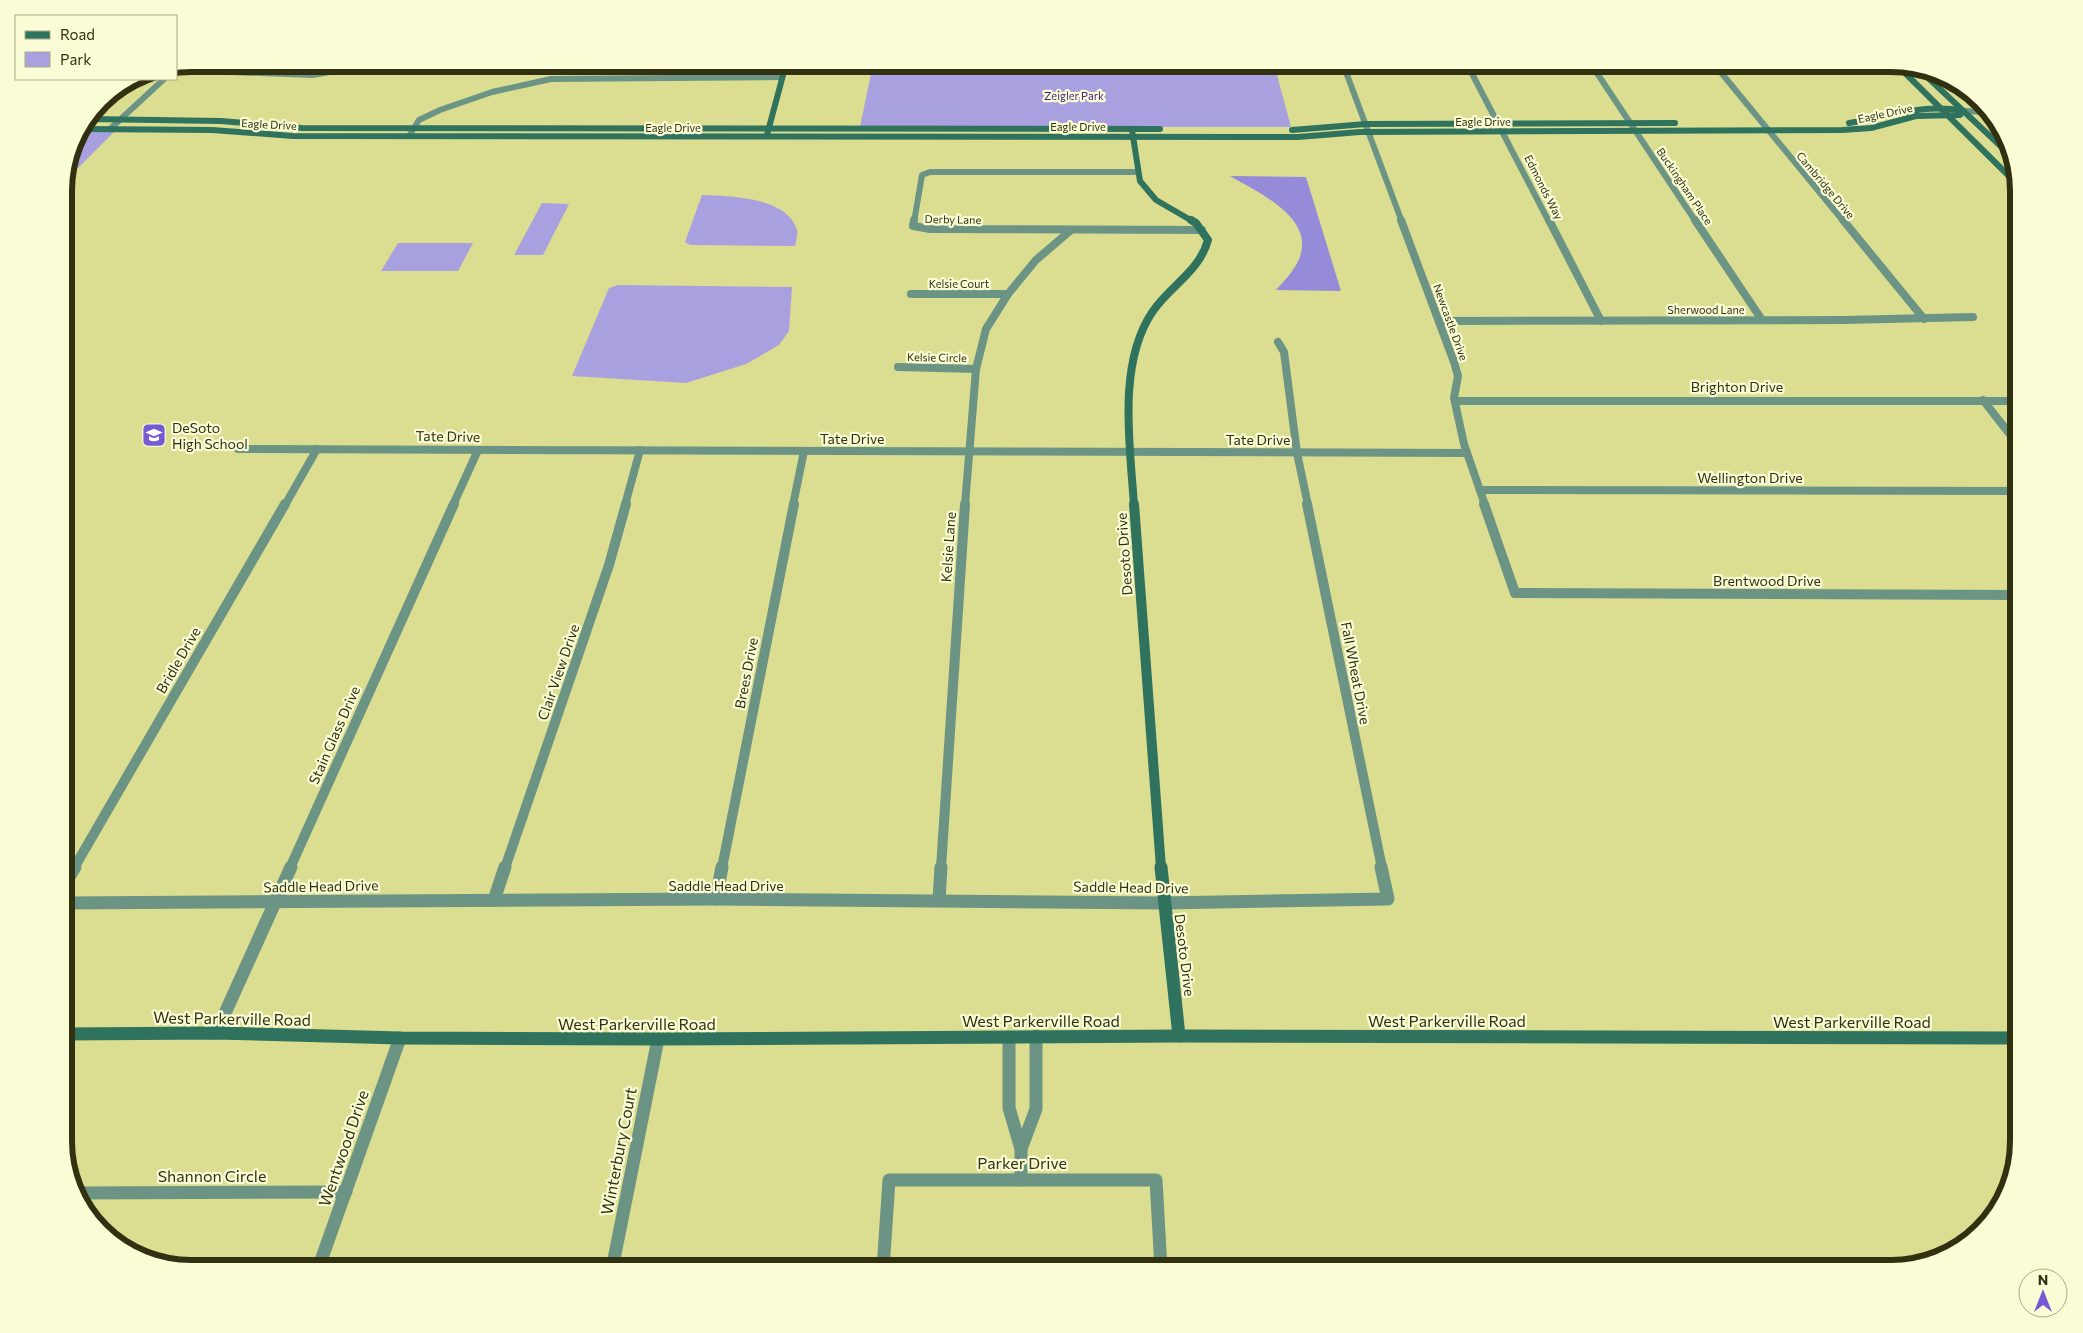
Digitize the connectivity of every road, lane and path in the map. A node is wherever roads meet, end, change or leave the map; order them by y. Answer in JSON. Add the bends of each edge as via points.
{"nodes":[{"id":1,"x":1346,"y":72,"type":"edge"},
{"id":2,"x":1471,"y":72,"type":"edge"},
{"id":3,"x":1597,"y":72,"type":"edge"},
{"id":4,"x":1720,"y":72,"type":"edge"},
{"id":5,"x":276,"y":73,"type":"edge"},
{"id":6,"x":331,"y":73,"type":"edge"},
{"id":7,"x":783,"y":73,"type":"edge"},
{"id":8,"x":1907,"y":74,"type":"edge"},
{"id":9,"x":782,"y":77,"type":"junction"},
{"id":10,"x":163,"y":80,"type":"edge"},
{"id":11,"x":1930,"y":80,"type":"edge"},
{"id":12,"x":1942,"y":107,"type":"junction"},
{"id":13,"x":1963,"y":111,"type":"junction"},
{"id":14,"x":1980,"y":112,"type":"edge"},
{"id":15,"x":1950,"y":115,"type":"junction"},
{"id":16,"x":97,"y":119,"type":"edge"},
{"id":17,"x":120,"y":120,"type":"junction"},
{"id":18,"x":1498,"y":124,"type":"junction"},
{"id":19,"x":1632,"y":124,"type":"junction"},
{"id":20,"x":1762,"y":124,"type":"junction"},
{"id":21,"x":91,"y":128,"type":"edge"},
{"id":22,"x":414,"y":128,"type":"junction"},
{"id":23,"x":600,"y":128,"type":"junction"},
{"id":24,"x":1367,"y":128,"type":"junction"},
{"id":25,"x":110,"y":129,"type":"junction"},
{"id":26,"x":768,"y":129,"type":"junction"},
{"id":27,"x":871,"y":129,"type":"junction"},
{"id":28,"x":1091,"y":129,"type":"junction"},
{"id":29,"x":1636,"y":130,"type":"junction"},
{"id":30,"x":1768,"y":130,"type":"junction"},
{"id":31,"x":1504,"y":131,"type":"junction"},
{"id":32,"x":1132,"y":132,"type":"junction"},
{"id":33,"x":409,"y":136,"type":"junction"},
{"id":34,"x":1000,"y":136,"type":"junction"},
{"id":35,"x":596,"y":137,"type":"junction"},
{"id":36,"x":766,"y":137,"type":"junction"},
{"id":37,"x":869,"y":138,"type":"junction"},
{"id":38,"x":2001,"y":147,"type":"edge"},
{"id":39,"x":1137,"y":172,"type":"junction"},
{"id":40,"x":2009,"y":173,"type":"edge"},
{"id":41,"x":1071,"y":230,"type":"junction"},
{"id":42,"x":1202,"y":230,"type":"junction"},
{"id":43,"x":911,"y":294,"type":"dead end"},
{"id":44,"x":1008,"y":294,"type":"junction"},
{"id":45,"x":1973,"y":318,"type":"dead end"},
{"id":46,"x":1924,"y":319,"type":"junction"},
{"id":47,"x":1762,"y":320,"type":"junction"},
{"id":48,"x":1439,"y":321,"type":"junction"},
{"id":49,"x":1601,"y":321,"type":"junction"},
{"id":50,"x":1278,"y":342,"type":"dead end"},
{"id":51,"x":898,"y":367,"type":"dead end"},
{"id":52,"x":976,"y":368,"type":"junction"},
{"id":53,"x":1983,"y":400,"type":"junction"},
{"id":54,"x":1455,"y":401,"type":"junction"},
{"id":55,"x":2010,"y":401,"type":"edge"},
{"id":56,"x":2010,"y":434,"type":"edge"},
{"id":57,"x":238,"y":449,"type":"dead end"},
{"id":58,"x":317,"y":449,"type":"junction"},
{"id":59,"x":478,"y":450,"type":"junction"},
{"id":60,"x":640,"y":450,"type":"junction"},
{"id":61,"x":804,"y":451,"type":"junction"},
{"id":62,"x":968,"y":452,"type":"junction"},
{"id":63,"x":1130,"y":452,"type":"junction"},
{"id":64,"x":1298,"y":453,"type":"junction"},
{"id":65,"x":1467,"y":453,"type":"junction"},
{"id":66,"x":1480,"y":490,"type":"junction"},
{"id":67,"x":2010,"y":491,"type":"edge"},
{"id":68,"x":1515,"y":593,"type":"joint"},
{"id":69,"x":2010,"y":595,"type":"edge"},
{"id":70,"x":73,"y":869,"type":"edge"},
{"id":71,"x":716,"y":899,"type":"junction"},
{"id":72,"x":1388,"y":899,"type":"joint"},
{"id":73,"x":494,"y":900,"type":"junction"},
{"id":74,"x":939,"y":900,"type":"junction"},
{"id":75,"x":273,"y":902,"type":"junction"},
{"id":76,"x":73,"y":903,"type":"edge"},
{"id":77,"x":1164,"y":903,"type":"junction"},
{"id":78,"x":216,"y":1033,"type":"junction"},
{"id":79,"x":73,"y":1034,"type":"edge"},
{"id":80,"x":1036,"y":1036,"type":"junction"},
{"id":81,"x":1179,"y":1036,"type":"junction"},
{"id":82,"x":1009,"y":1037,"type":"junction"},
{"id":83,"x":400,"y":1038,"type":"junction"},
{"id":84,"x":2010,"y":1038,"type":"edge"},
{"id":85,"x":658,"y":1040,"type":"junction"},
{"id":86,"x":1021,"y":1149,"type":"junction"},
{"id":87,"x":1021,"y":1180,"type":"junction"},
{"id":88,"x":84,"y":1192,"type":"edge"},
{"id":89,"x":346,"y":1192,"type":"junction"},
{"id":90,"x":321,"y":1260,"type":"edge"},
{"id":91,"x":614,"y":1260,"type":"edge"},
{"id":92,"x":884,"y":1260,"type":"edge"},
{"id":93,"x":1160,"y":1260,"type":"edge"}],
"edges":[{"from":1,"to":24,"type":"street","name":"Newcastle Drive"},
{"from":2,"to":18,"type":"street","name":"Edmonds Way"},
{"from":3,"to":19,"type":"street","name":"Buckingham Place"},
{"from":4,"to":20,"type":"street","name":"Cambridge Drive"},
{"from":5,"to":6,"type":"street"},
{"from":7,"to":9,"type":"street"},
{"from":8,"to":12,"type":"street"},
{"from":9,"to":22,"type":"street","via":[[551,79],[466,100],[419,120]]},
{"from":9,"to":26,"type":"street"},
{"from":10,"to":17,"type":"street"},
{"from":11,"to":13,"type":"street"},
{"from":12,"to":13,"type":"street","name":"Eagle Drive"},
{"from":12,"to":15,"type":"street"},
{"from":12,"to":20,"type":"street","name":"Eagle Drive","via":[[1910,109],[1848,123]]},
{"from":13,"to":14,"type":"street"},
{"from":13,"to":15,"type":"street","name":"Eagle Drive","via":[[1960,115]]},
{"from":13,"to":38,"type":"street"},
{"from":15,"to":30,"type":"street","name":"Eagle Drive","via":[[1916,116],[1858,129]]},
{"from":15,"to":40,"type":"street"},
{"from":16,"to":17,"type":"street","name":"Eagle Drive"},
{"from":17,"to":22,"type":"street","name":"Eagle Drive","via":[[221,121],[302,128]]},
{"from":17,"to":25,"type":"street"},
{"from":18,"to":19,"type":"street","name":"Eagle Drive"},
{"from":18,"to":24,"type":"street","name":"Eagle Drive"},
{"from":18,"to":31,"type":"street","name":"Edmonds Way"},
{"from":19,"to":20,"type":"street","name":"Eagle Drive"},
{"from":19,"to":29,"type":"street","name":"Buckingham Place"},
{"from":20,"to":30,"type":"street","name":"Cambridge Drive"},
{"from":21,"to":25,"type":"street","name":"Eagle Drive"},
{"from":22,"to":23,"type":"street","name":"Eagle Drive"},
{"from":22,"to":33,"type":"street"},
{"from":23,"to":26,"type":"street","name":"Eagle Drive"},
{"from":23,"to":35,"type":"street"},
{"from":24,"to":31,"type":"street","name":"Eagle Drive"},
{"from":24,"to":32,"type":"street","name":"Eagle Drive","via":[[1298,134]]},
{"from":24,"to":48,"type":"street","name":"Newcastle Drive"},
{"from":25,"to":33,"type":"street","name":"Eagle Drive","via":[[212,130],[293,136]]},
{"from":26,"to":27,"type":"street","name":"Eagle Drive"},
{"from":26,"to":36,"type":"street"},
{"from":27,"to":28,"type":"street","name":"Eagle Drive"},
{"from":27,"to":37,"type":"street"},
{"from":28,"to":32,"type":"street","name":"Eagle Drive"},
{"from":28,"to":34,"type":"street","via":[[1089,133]]},
{"from":29,"to":30,"type":"street","name":"Eagle Drive"},
{"from":29,"to":31,"type":"street","name":"Eagle Drive"},
{"from":29,"to":47,"type":"street","name":"Buckingham Place"},
{"from":30,"to":46,"type":"street","name":"Cambridge Drive"},
{"from":31,"to":49,"type":"street","name":"Edmonds Way"},
{"from":32,"to":34,"type":"street","name":"Eagle Drive"},
{"from":32,"to":39,"type":"street"},
{"from":33,"to":35,"type":"street","name":"Eagle Drive"},
{"from":34,"to":37,"type":"street","name":"Eagle Drive"},
{"from":35,"to":36,"type":"street","name":"Eagle Drive"},
{"from":36,"to":37,"type":"street","name":"Eagle Drive"},
{"from":39,"to":41,"type":"street","name":"Derby Lane","via":[[930,172],[922,175],[912,219],[913,226],[918,229]]},
{"from":39,"to":42,"type":"street","via":[[1140,181],[1156,200],[1188,217]]},
{"from":41,"to":42,"type":"street","name":"Derby Lane"},
{"from":41,"to":44,"type":"street","name":"Kelsie Lane","via":[[1036,260]]},
{"from":42,"to":63,"type":"street","name":"Desoto Drive","via":[[1208,240],[1202,261],[1153,312],[1132,352]]},
{"from":43,"to":44,"type":"street","name":"Kelsie Court"},
{"from":44,"to":52,"type":"street","name":"Kelsie Lane","via":[[986,328]]},
{"from":45,"to":46,"type":"street","name":"Sherwood Lane"},
{"from":46,"to":47,"type":"street","name":"Sherwood Lane"},
{"from":47,"to":49,"type":"street","name":"Sherwood Lane"},
{"from":48,"to":49,"type":"street","name":"Sherwood Lane"},
{"from":48,"to":54,"type":"street","name":"Newcastle Drive","via":[[1458,376]]},
{"from":50,"to":64,"type":"street","name":"Fall Wheat Drive","via":[[1284,352]]},
{"from":51,"to":52,"type":"street","name":"Kelsie Circle"},
{"from":52,"to":62,"type":"street","name":"Kelsie Lane"},
{"from":53,"to":54,"type":"street","name":"Brighton Drive"},
{"from":53,"to":55,"type":"street","name":"Brighton Drive"},
{"from":53,"to":56,"type":"street"},
{"from":54,"to":65,"type":"street","name":"Newcastle Drive"},
{"from":57,"to":58,"type":"street","name":"Tate Drive"},
{"from":58,"to":59,"type":"street","name":"Tate Drive"},
{"from":58,"to":70,"type":"street","name":"Bridle Drive"},
{"from":59,"to":60,"type":"street","name":"Tate Drive"},
{"from":59,"to":75,"type":"street","name":"Stain Glass Drive"},
{"from":60,"to":61,"type":"street","name":"Tate Drive"},
{"from":60,"to":73,"type":"street","name":"Clair View Drive","via":[[609,565]]},
{"from":61,"to":62,"type":"street","name":"Tate Drive"},
{"from":61,"to":71,"type":"street","name":"Brees Drive"},
{"from":62,"to":63,"type":"street","name":"Tate Drive"},
{"from":62,"to":74,"type":"street","name":"Kelsie Lane"},
{"from":63,"to":64,"type":"street","name":"Tate Drive"},
{"from":63,"to":77,"type":"street","name":"Desoto Drive"},
{"from":64,"to":65,"type":"street","name":"Tate Drive"},
{"from":64,"to":72,"type":"street","name":"Fall Wheat Drive"},
{"from":65,"to":66,"type":"street","name":"Newcastle Drive"},
{"from":66,"to":67,"type":"street","name":"Wellington Drive"},
{"from":66,"to":68,"type":"street","name":"Newcastle Drive"},
{"from":68,"to":69,"type":"street","name":"Brentwood Drive"},
{"from":71,"to":73,"type":"street","name":"Saddle Head Drive"},
{"from":71,"to":74,"type":"street","name":"Saddle Head Drive"},
{"from":72,"to":77,"type":"street","name":"Saddle Head Drive"},
{"from":73,"to":75,"type":"street","name":"Saddle Head Drive"},
{"from":74,"to":77,"type":"street","name":"Saddle Head Drive"},
{"from":75,"to":76,"type":"street","name":"Saddle Head Drive"},
{"from":75,"to":78,"type":"street","name":"Stain Glass Drive"},
{"from":77,"to":81,"type":"street","name":"Desoto Drive"},
{"from":78,"to":79,"type":"street","name":"West Parkerville Road"},
{"from":78,"to":83,"type":"street","name":"West Parkerville Road"},
{"from":80,"to":81,"type":"street","name":"West Parkerville Road"},
{"from":80,"to":82,"type":"street","name":"West Parkerville Road"},
{"from":80,"to":86,"type":"street","via":[[1036,1109]]},
{"from":81,"to":84,"type":"street","name":"West Parkerville Road"},
{"from":82,"to":85,"type":"street","name":"West Parkerville Road"},
{"from":82,"to":86,"type":"street","via":[[1009,1108]]},
{"from":83,"to":85,"type":"street","name":"West Parkerville Road"},
{"from":83,"to":89,"type":"street","name":"Wentwood Drive"},
{"from":85,"to":91,"type":"street","name":"Winterbury Court"},
{"from":86,"to":87,"type":"street"},
{"from":87,"to":92,"type":"street","name":"Parker Drive","via":[[888,1180]]},
{"from":87,"to":93,"type":"street","name":"Parker Drive","via":[[1156,1180]]},
{"from":88,"to":89,"type":"street","name":"Shannon Circle"},
{"from":89,"to":90,"type":"street","name":"Wentwood Drive"}]}
